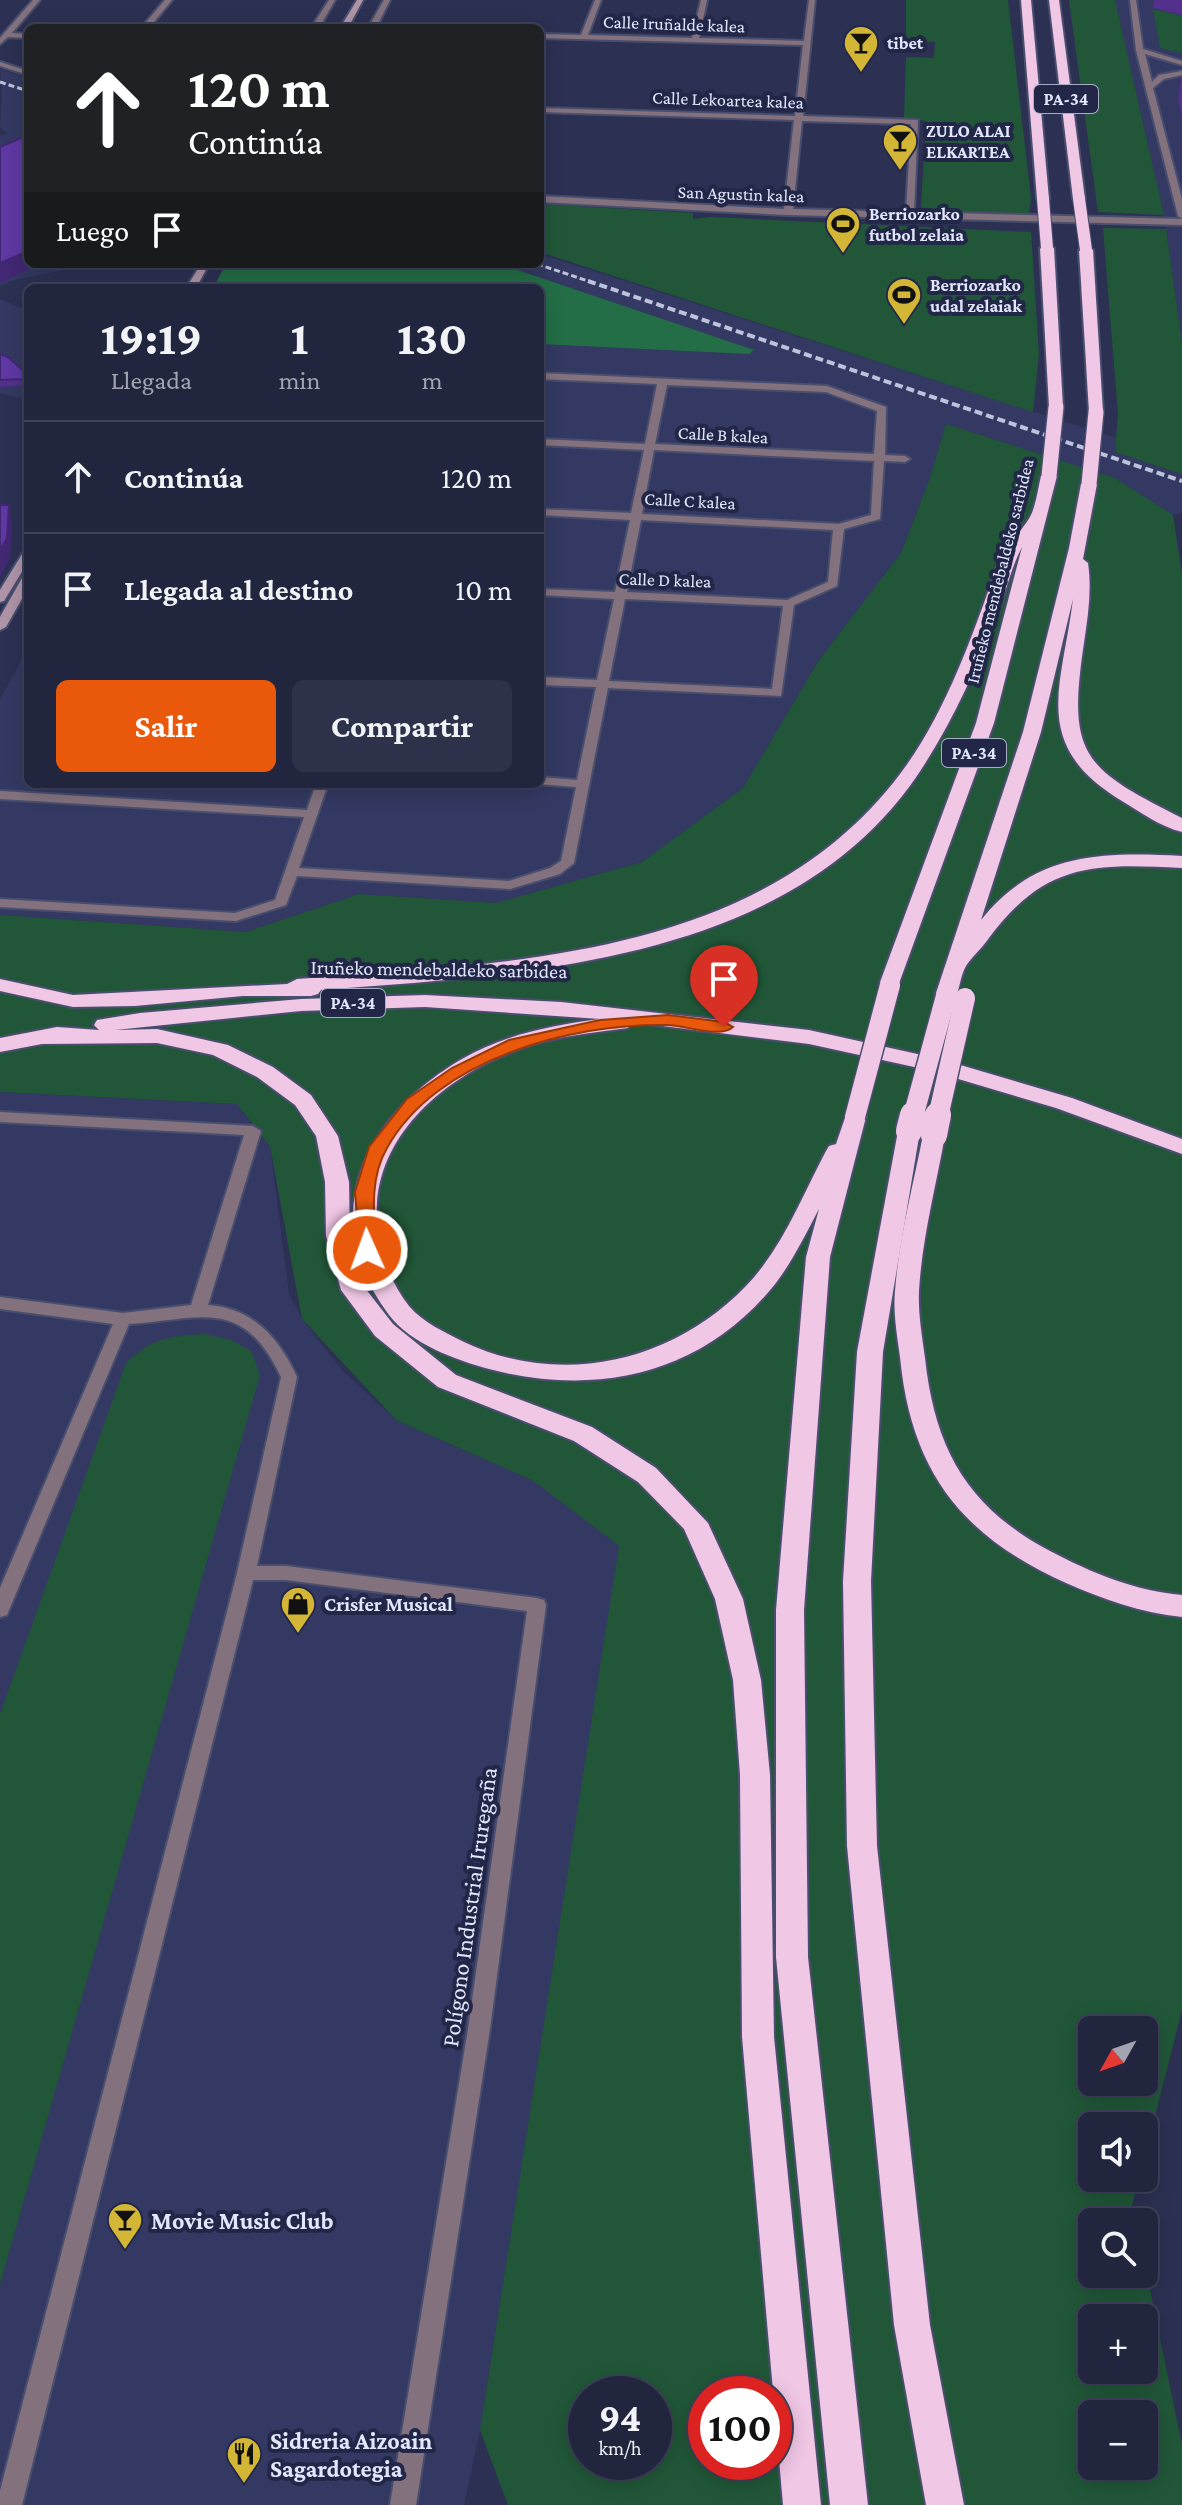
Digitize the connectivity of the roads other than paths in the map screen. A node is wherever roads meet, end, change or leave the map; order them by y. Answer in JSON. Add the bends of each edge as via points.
{"nodes":[{"id":1,"x":37,"y":0,"type":"edge"},
{"id":2,"x":169,"y":0,"type":"edge"},
{"id":3,"x":332,"y":0,"type":"edge"},
{"id":4,"x":360,"y":0,"type":"edge"},
{"id":5,"x":387,"y":0,"type":"edge"},
{"id":6,"x":598,"y":0,"type":"edge"},
{"id":7,"x":704,"y":0,"type":"edge"},
{"id":8,"x":812,"y":0,"type":"edge"},
{"id":9,"x":1026,"y":0,"type":"edge"},
{"id":10,"x":1054,"y":0,"type":"edge"},
{"id":11,"x":1133,"y":0,"type":"edge"},
{"id":12,"x":148,"y":24,"type":"edge"},
{"id":13,"x":317,"y":24,"type":"edge"},
{"id":14,"x":346,"y":24,"type":"edge"},
{"id":15,"x":374,"y":24,"type":"edge"},
{"id":16,"x":24,"y":36,"type":"edge"},
{"id":17,"x":544,"y":36,"type":"edge"},
{"id":18,"x":584,"y":37,"type":"junction"},
{"id":19,"x":3,"y":39,"type":"edge"},
{"id":20,"x":695,"y":41,"type":"junction"},
{"id":21,"x":807,"y":43,"type":"junction"},
{"id":22,"x":1140,"y":50,"type":"junction"},
{"id":23,"x":1182,"y":63,"type":"edge"},
{"id":24,"x":0,"y":64,"type":"edge"},
{"id":25,"x":24,"y":72,"type":"edge"},
{"id":26,"x":1182,"y":73,"type":"edge"},
{"id":27,"x":1150,"y":87,"type":"junction"},
{"id":28,"x":544,"y":110,"type":"edge"},
{"id":29,"x":799,"y":118,"type":"junction"},
{"id":30,"x":544,"y":199,"type":"edge"},
{"id":31,"x":788,"y":212,"type":"junction"},
{"id":32,"x":910,"y":215,"type":"junction"},
{"id":33,"x":1182,"y":219,"type":"edge"},
{"id":34,"x":544,"y":376,"type":"edge"},
{"id":35,"x":663,"y":381,"type":"junction"},
{"id":36,"x":544,"y":442,"type":"edge"},
{"id":37,"x":650,"y":447,"type":"junction"},
{"id":38,"x":881,"y":458,"type":"junction"},
{"id":39,"x":905,"y":459,"type":"dead end"},
{"id":40,"x":544,"y":512,"type":"edge"},
{"id":41,"x":636,"y":516,"type":"junction"},
{"id":42,"x":1039,"y":516,"type":"junction"},
{"id":43,"x":839,"y":527,"type":"junction"},
{"id":44,"x":1077,"y":548,"type":"junction"},
{"id":45,"x":24,"y":560,"type":"edge"},
{"id":46,"x":24,"y":585,"type":"edge"},
{"id":47,"x":544,"y":592,"type":"edge"},
{"id":48,"x":622,"y":597,"type":"junction"},
{"id":49,"x":0,"y":599,"type":"edge"},
{"id":50,"x":789,"y":603,"type":"junction"},
{"id":51,"x":0,"y":627,"type":"edge"},
{"id":52,"x":544,"y":681,"type":"edge"},
{"id":53,"x":603,"y":684,"type":"junction"},
{"id":54,"x":544,"y":781,"type":"edge"},
{"id":55,"x":583,"y":784,"type":"junction"},
{"id":56,"x":321,"y":788,"type":"edge"},
{"id":57,"x":0,"y":795,"type":"edge"},
{"id":58,"x":311,"y":814,"type":"junction"},
{"id":59,"x":1182,"y":826,"type":"edge"},
{"id":60,"x":1182,"y":862,"type":"edge"},
{"id":61,"x":292,"y":872,"type":"junction"},
{"id":62,"x":0,"y":903,"type":"edge"},
{"id":63,"x":953,"y":970,"type":"junction"},
{"id":64,"x":0,"y":985,"type":"edge"},
{"id":65,"x":243,"y":990,"type":"junction"},
{"id":66,"x":668,"y":1020,"type":"junction"},
{"id":67,"x":40,"y":1037,"type":"junction"},
{"id":68,"x":0,"y":1045,"type":"edge"},
{"id":69,"x":1064,"y":1103,"type":"junction"},
{"id":70,"x":0,"y":1117,"type":"edge"},
{"id":71,"x":855,"y":1117,"type":"junction"},
{"id":72,"x":921,"y":1133,"type":"junction"},
{"id":73,"x":1182,"y":1133,"type":"edge"},
{"id":74,"x":1182,"y":1147,"type":"edge"},
{"id":75,"x":1182,"y":1156,"type":"edge"},
{"id":76,"x":0,"y":1303,"type":"edge"},
{"id":77,"x":198,"y":1310,"type":"junction"},
{"id":78,"x":123,"y":1319,"type":"junction"},
{"id":79,"x":246,"y":1573,"type":"junction"},
{"id":80,"x":1182,"y":1606,"type":"edge"},
{"id":81,"x":0,"y":1610,"type":"edge"},
{"id":82,"x":9,"y":2505,"type":"edge"},
{"id":83,"x":403,"y":2505,"type":"edge"},
{"id":84,"x":802,"y":2505,"type":"edge"},
{"id":85,"x":849,"y":2505,"type":"edge"},
{"id":86,"x":945,"y":2505,"type":"edge"}],
"edges":[{"from":1,"to":19,"type":"street"},
{"from":2,"to":12,"type":"street"},
{"from":3,"to":13,"type":"street"},
{"from":4,"to":14,"type":"main road"},
{"from":5,"to":15,"type":"street"},
{"from":6,"to":18,"type":"street"},
{"from":7,"to":20,"type":"street"},
{"from":8,"to":21,"type":"street"},
{"from":9,"to":42,"type":"highway","name":"Iruñeko mendebaldeko sarbidea","number":"PA-34","bridge":true,"via":[[1056,407]]},
{"from":10,"to":44,"type":"highway","number":"PA-34","bridge":true,"via":[[1086,250],[1096,412]]},
{"from":11,"to":22,"type":"street"},
{"from":16,"to":19,"type":"street"},
{"from":17,"to":18,"type":"street","name":"Calle Iruñalde kalea"},
{"from":18,"to":20,"type":"street","name":"Calle Iruñalde kalea"},
{"from":20,"to":21,"type":"street","name":"Calle Iruñalde kalea"},
{"from":21,"to":29,"type":"street"},
{"from":22,"to":23,"type":"street"},
{"from":22,"to":27,"type":"street"},
{"from":24,"to":25,"type":"street"},
{"from":26,"to":27,"type":"street","via":[[1162,77]]},
{"from":27,"to":33,"type":"street"},
{"from":28,"to":29,"type":"street","name":"Calle Lekoartea kalea"},
{"from":29,"to":31,"type":"street"},
{"from":29,"to":32,"type":"street","name":"Calle Lekoartea kalea","via":[[915,122]]},
{"from":30,"to":31,"type":"street","name":"San Agustin kalea"},
{"from":31,"to":32,"type":"street","name":"San Agustin kalea"},
{"from":32,"to":33,"type":"street","name":"San Agustin kalea"},
{"from":34,"to":35,"type":"street"},
{"from":35,"to":37,"type":"street"},
{"from":35,"to":38,"type":"street","via":[[827,389],[882,409]]},
{"from":36,"to":37,"type":"street","name":"Calle B kalea"},
{"from":37,"to":38,"type":"street","name":"Calle B kalea"},
{"from":37,"to":41,"type":"street"},
{"from":38,"to":39,"type":"street","name":"Calle B kalea"},
{"from":38,"to":43,"type":"street","via":[[876,517]]},
{"from":40,"to":41,"type":"street","name":"Calle C kalea"},
{"from":41,"to":43,"type":"street","name":"Calle C kalea"},
{"from":41,"to":48,"type":"street"},
{"from":42,"to":65,"type":"highway","via":[[1013,547],[988,618],[906,778],[842,847],[796,881],[745,908],[665,937],[551,962],[444,976]]},
{"from":42,"to":71,"type":"highway","name":"Iruñeko mendebaldeko sarbidea","number":"PA-34","bridge":true,"via":[[985,723],[890,985]]},
{"from":43,"to":50,"type":"street","via":[[833,584]]},
{"from":44,"to":59,"type":"highway","via":[[1084,587],[1070,704],[1074,750],[1132,801]]},
{"from":44,"to":63,"type":"highway","number":"PA-34","via":[[1032,732]]},
{"from":45,"to":49,"type":"main road"},
{"from":46,"to":51,"type":"main road"},
{"from":47,"to":48,"type":"street","name":"Calle D kalea"},
{"from":48,"to":50,"type":"street","name":"Calle D kalea"},
{"from":48,"to":53,"type":"street"},
{"from":50,"to":53,"type":"street","via":[[777,693]]},
{"from":52,"to":53,"type":"street"},
{"from":53,"to":55,"type":"street"},
{"from":54,"to":55,"type":"street"},
{"from":55,"to":61,"type":"street","via":[[567,863],[510,885]]},
{"from":56,"to":58,"type":"street"},
{"from":57,"to":58,"type":"street"},
{"from":58,"to":61,"type":"street"},
{"from":60,"to":63,"type":"highway","via":[[1080,863],[1042,875],[1015,894]]},
{"from":61,"to":62,"type":"street","via":[[281,902],[236,917]]},
{"from":63,"to":72,"type":"highway","bridge":true,"via":[[956,997]]},
{"from":64,"to":65,"type":"highway","name":"Iruñeko mendebaldeko sarbidea","number":"PA-34","via":[[73,1001]]},
{"from":65,"to":73,"type":"highway","name":"Iruñeko mendebaldeko sarbidea","number":"PA-34","via":[[534,993],[685,1006],[937,1051]]},
{"from":66,"to":67,"type":"highway","name":"Iruñeko mendebaldeko sarbidea","number":"PA-34","via":[[561,1008],[409,1001],[140,1019]]},
{"from":66,"to":69,"type":"highway","name":"Iruñeko mendebaldeko sarbidea","number":"PA-34","via":[[809,1037],[932,1064]]},
{"from":66,"to":71,"type":"highway","via":[[600,1025],[514,1043],[458,1071],[413,1103],[378,1147],[364,1192],[367,1250],[399,1311],[454,1349],[515,1369],[584,1376],[653,1362],[708,1335],[758,1289]]},
{"from":67,"to":68,"type":"highway","name":"Iruñeko mendebaldeko sarbidea","number":"PA-34"},
{"from":67,"to":84,"type":"highway","via":[[157,1036],[220,1050],[265,1072],[303,1100],[327,1136],[337,1182],[338,1236],[353,1290],[384,1330],[447,1381],[583,1434],[647,1475],[695,1523],[729,1599],[747,1680],[755,1775],[758,2037]]},
{"from":69,"to":74,"type":"highway"},
{"from":69,"to":75,"type":"highway"},
{"from":70,"to":77,"type":"street","via":[[253,1131]]},
{"from":71,"to":85,"type":"highway","via":[[818,1257],[790,1610],[792,1957]]},
{"from":72,"to":80,"type":"highway","via":[[907,1292],[914,1384],[934,1457],[970,1510],[1018,1549],[1088,1582]]},
{"from":72,"to":86,"type":"highway","via":[[870,1352],[857,1581],[862,1846],[912,2325]]},
{"from":76,"to":78,"type":"street"},
{"from":77,"to":78,"type":"street"},
{"from":77,"to":79,"type":"street","via":[[228,1314],[259,1330],[278,1350],[289,1377]]},
{"from":78,"to":81,"type":"street"},
{"from":79,"to":82,"type":"street"},
{"from":79,"to":83,"type":"street","name":"Polígono Industrial Iruregaña","via":[[286,1573],[537,1605],[479,2029]]}]}
